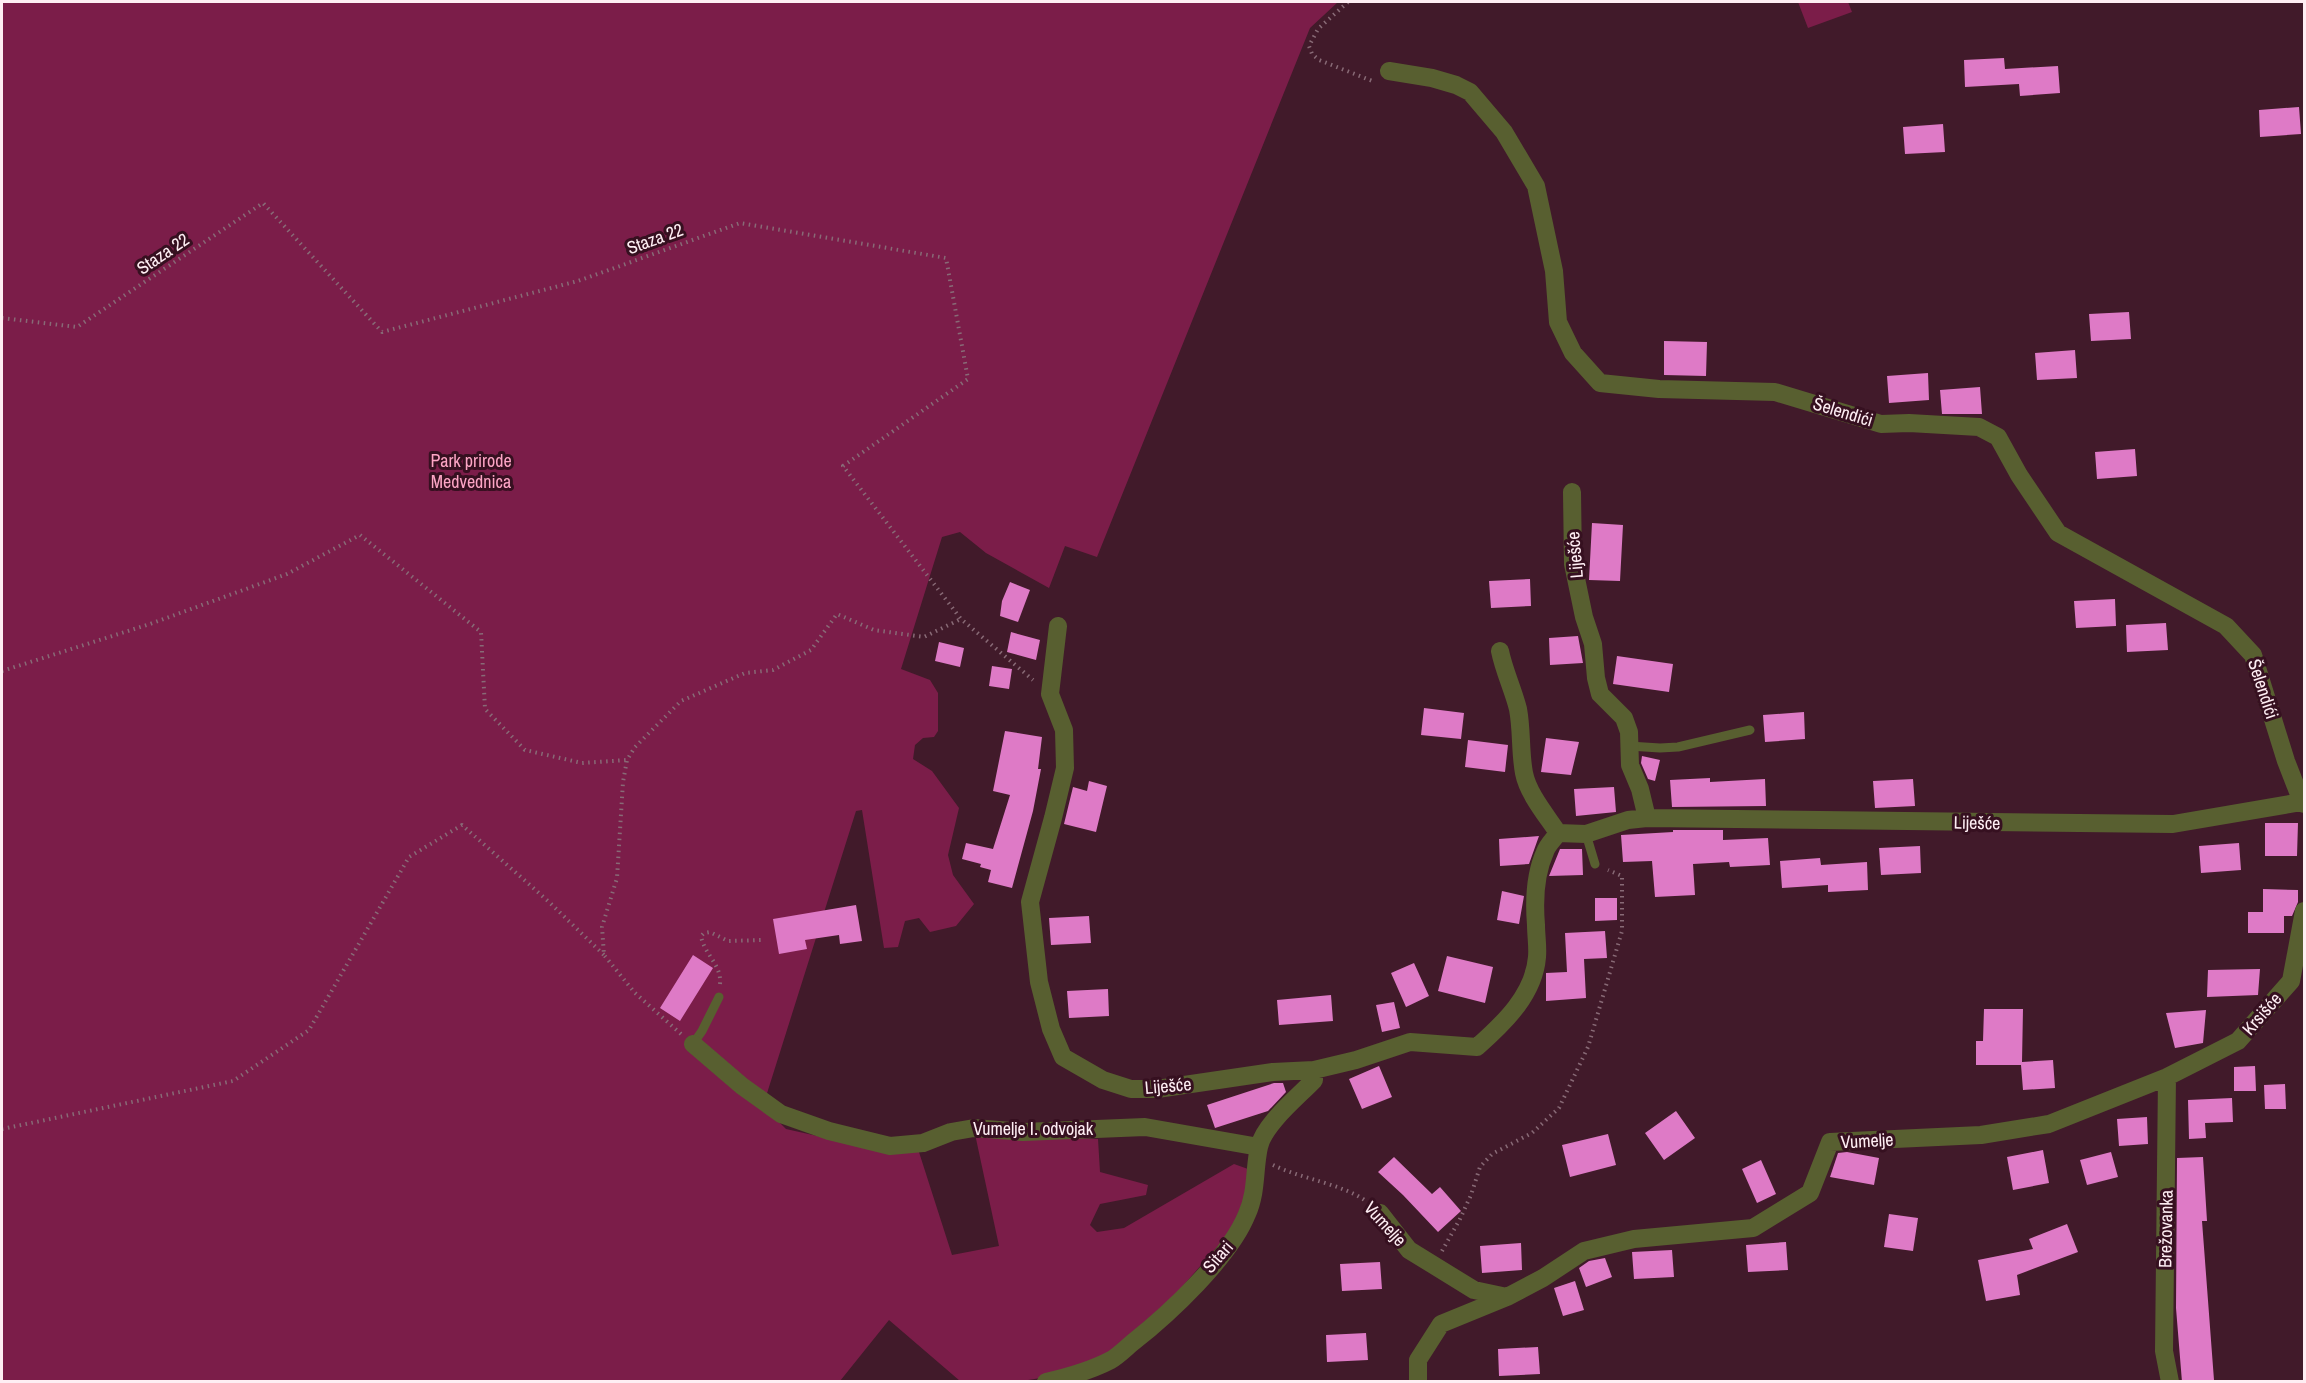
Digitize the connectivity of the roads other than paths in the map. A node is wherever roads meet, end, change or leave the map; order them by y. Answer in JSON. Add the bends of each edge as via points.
{"nodes":[{"id":1,"x":1389,"y":71,"type":"road end"},
{"id":2,"x":1572,"y":492,"type":"dead end"},
{"id":3,"x":1058,"y":626,"type":"dead end"},
{"id":4,"x":1500,"y":651,"type":"dead end"},
{"id":5,"x":1750,"y":730,"type":"dead end"},
{"id":6,"x":1629,"y":746,"type":"junction"},
{"id":7,"x":2303,"y":803,"type":"edge"},
{"id":8,"x":1647,"y":818,"type":"junction"},
{"id":9,"x":1558,"y":833,"type":"junction"},
{"id":10,"x":1586,"y":834,"type":"junction"},
{"id":11,"x":1595,"y":864,"type":"road end"},
{"id":12,"x":2304,"y":911,"type":"edge"},
{"id":13,"x":719,"y":997,"type":"road end"},
{"id":14,"x":693,"y":1044,"type":"joint"},
{"id":15,"x":1314,"y":1070,"type":"junction"},
{"id":16,"x":2168,"y":1077,"type":"junction"},
{"id":17,"x":1259,"y":1152,"type":"junction"},
{"id":18,"x":1380,"y":1213,"type":"road end"},
{"id":19,"x":1507,"y":1297,"type":"junction"},
{"id":20,"x":1046,"y":1382,"type":"edge"},
{"id":21,"x":1418,"y":1382,"type":"edge"},
{"id":22,"x":2170,"y":1382,"type":"edge"}],
"edges":[{"from":1,"to":7,"type":"street","name":"Šelendići","via":[[1432,78],[1470,92],[1504,132],[1536,186],[1554,271],[1558,322],[1573,353],[1600,383],[1775,392],[1881,424],[1979,427],[1998,436],[2019,476],[2058,533],[2226,626],[2253,655]]},
{"from":2,"to":6,"type":"street","name":"Liješće","via":[[1573,564],[1593,644],[1596,678],[1600,694],[1624,718]]},
{"from":3,"to":15,"type":"street","name":"Liješće","via":[[1050,694],[1064,730],[1065,768],[1030,902],[1040,982],[1051,1029],[1063,1058],[1103,1080],[1131,1089]]},
{"from":4,"to":9,"type":"street","via":[[1517,707],[1524,775]]},
{"from":5,"to":6,"type":"lane","via":[[1678,747]]},
{"from":6,"to":8,"type":"street","name":"Liješće","via":[[1630,765]]},
{"from":7,"to":8,"type":"street","name":"Liješće","via":[[2173,824]]},
{"from":8,"to":10,"type":"street","name":"Liješće"},
{"from":9,"to":10,"type":"street","name":"Liješće"},
{"from":9,"to":15,"type":"street","name":"Liješće","via":[[1545,850],[1538,874],[1537,957],[1532,979],[1519,1004],[1496,1030],[1477,1047],[1410,1042]]},
{"from":10,"to":11,"type":"lane"},
{"from":12,"to":16,"type":"street","name":"Krsišće","via":[[2291,981],[2238,1041]]},
{"from":13,"to":14,"type":"lane"},
{"from":14,"to":17,"type":"street","name":"Vumelje I. odvojak","via":[[781,1114],[890,1146],[923,1143],[974,1128],[1023,1132],[1145,1127]]},
{"from":15,"to":17,"type":"street","name":"Sitari","via":[[1314,1080],[1266,1131]]},
{"from":16,"to":19,"type":"street","name":"Vumelje","via":[[2049,1124],[1981,1135],[1830,1142],[1810,1193],[1753,1228],[1635,1239],[1584,1251]]},
{"from":16,"to":22,"type":"street","name":"Brežovanka","via":[[2164,1351]]},
{"from":17,"to":20,"type":"street","name":"Sitari","via":[[1248,1213],[1235,1238],[1188,1292],[1112,1359],[1081,1373]]},
{"from":18,"to":19,"type":"street","name":"Vumelje","via":[[1409,1250],[1474,1290]]},
{"from":19,"to":21,"type":"street","name":"Vumelje","via":[[1441,1324],[1418,1360]]}]}
